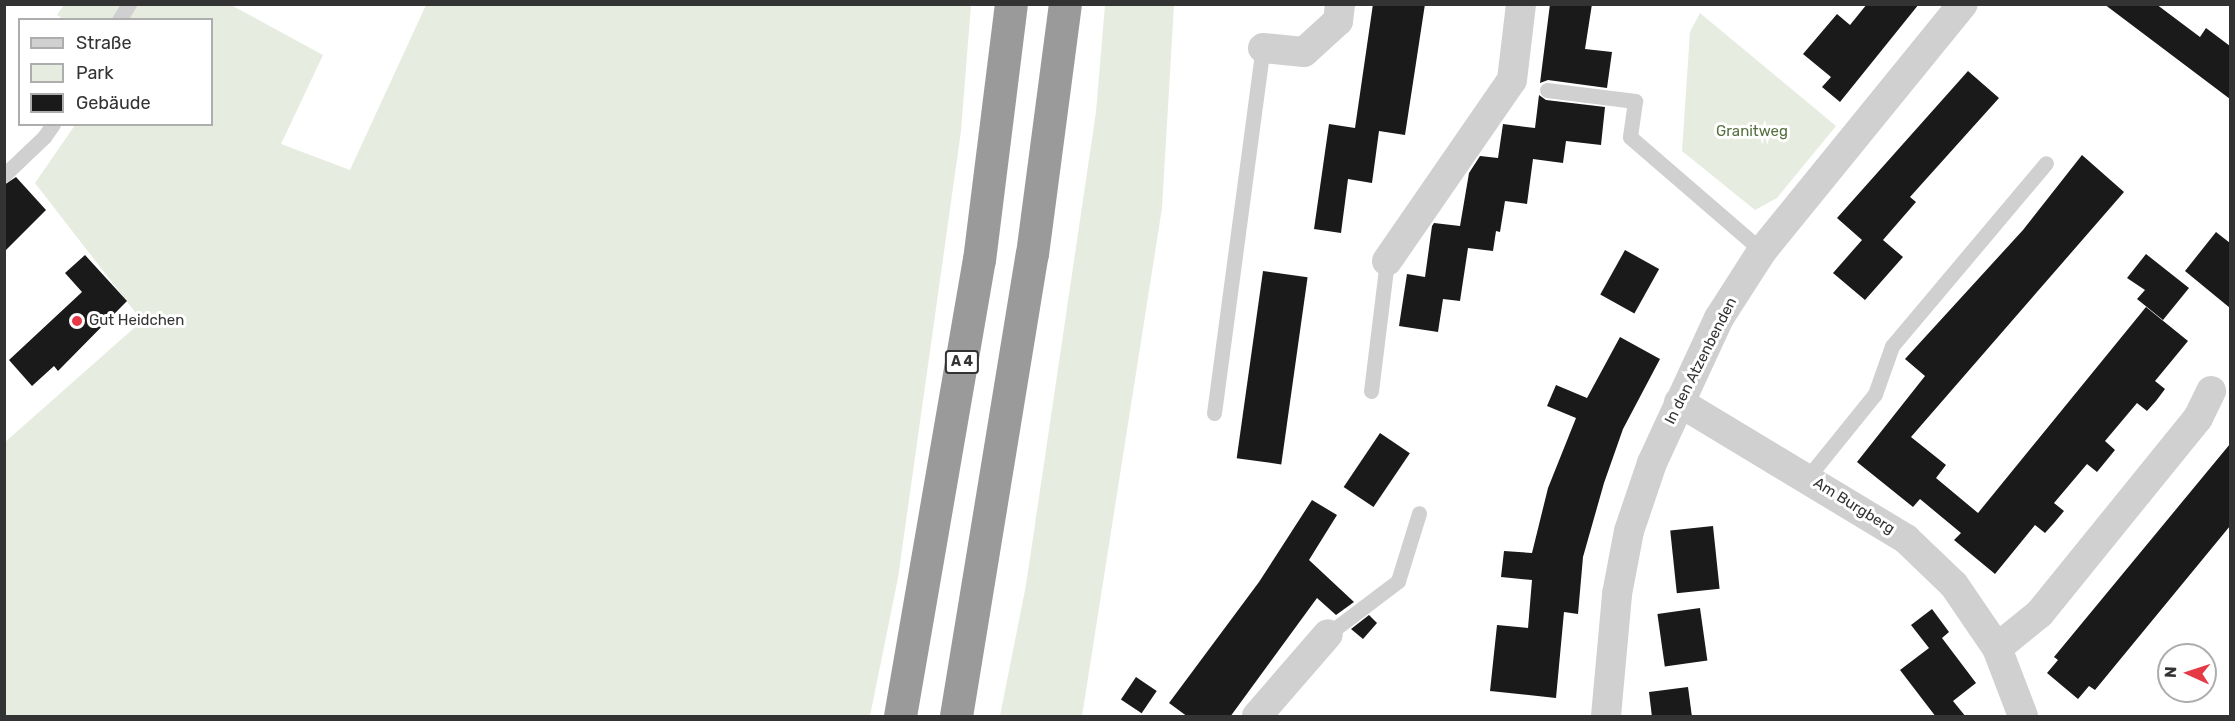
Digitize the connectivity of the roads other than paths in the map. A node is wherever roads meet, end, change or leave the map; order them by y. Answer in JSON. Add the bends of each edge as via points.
{"nodes":[{"id":1,"x":129,"y":4,"type":"edge"},
{"id":2,"x":1011,"y":4,"type":"edge"},
{"id":3,"x":1065,"y":4,"type":"edge"},
{"id":4,"x":1340,"y":4,"type":"edge"},
{"id":5,"x":1521,"y":4,"type":"edge"},
{"id":6,"x":1964,"y":4,"type":"edge"},
{"id":7,"x":120,"y":18,"type":"edge"},
{"id":8,"x":1263,"y":48,"type":"joint"},
{"id":9,"x":1547,"y":90,"type":"dead end"},
{"id":10,"x":51,"y":126,"type":"edge"},
{"id":11,"x":2046,"y":163,"type":"dead end"},
{"id":12,"x":4,"y":175,"type":"edge"},
{"id":13,"x":1762,"y":251,"type":"junction"},
{"id":14,"x":1388,"y":261,"type":"joint"},
{"id":15,"x":1371,"y":391,"type":"dead end"},
{"id":16,"x":2211,"y":391,"type":"dead end"},
{"id":17,"x":1679,"y":402,"type":"junction"},
{"id":18,"x":1214,"y":413,"type":"dead end"},
{"id":19,"x":1808,"y":477,"type":"junction"},
{"id":20,"x":1419,"y":513,"type":"dead end"},
{"id":21,"x":1328,"y":634,"type":"joint"},
{"id":22,"x":1997,"y":648,"type":"junction"},
{"id":23,"x":900,"y":717,"type":"edge"},
{"id":24,"x":956,"y":717,"type":"edge"},
{"id":25,"x":1257,"y":717,"type":"edge"},
{"id":26,"x":1606,"y":717,"type":"edge"},
{"id":27,"x":2024,"y":717,"type":"edge"}],
"edges":[{"from":1,"to":7,"type":"lane"},
{"from":2,"to":23,"type":"highway","number":"A 4","via":[[980,260]]},
{"from":3,"to":24,"type":"highway","via":[[1032,254]]},
{"from":4,"to":8,"type":"street","via":[[1338,21],[1304,52]]},
{"from":5,"to":14,"type":"street","via":[[1512,80]]},
{"from":6,"to":13,"type":"street","name":"In den Atzenbenden"},
{"from":8,"to":18,"type":"lane"},
{"from":9,"to":13,"type":"lane","via":[[1635,101],[1630,137]]},
{"from":10,"to":12,"type":"lane"},
{"from":11,"to":19,"type":"lane","via":[[1892,345],[1875,394]]},
{"from":13,"to":17,"type":"street","name":"In den Atzenbenden","via":[[1719,318]]},
{"from":14,"to":15,"type":"lane"},
{"from":16,"to":22,"type":"street","via":[[2198,418],[2040,613]]},
{"from":17,"to":19,"type":"street","name":"Am Burgberg"},
{"from":17,"to":26,"type":"street","name":"In den Atzenbenden","via":[[1629,531],[1617,594]]},
{"from":19,"to":22,"type":"street","name":"Am Burgberg","via":[[1906,538],[1954,585]]},
{"from":20,"to":21,"type":"lane","via":[[1398,581]]},
{"from":21,"to":25,"type":"street"},
{"from":22,"to":27,"type":"street","name":"Am Burgberg"}]}
